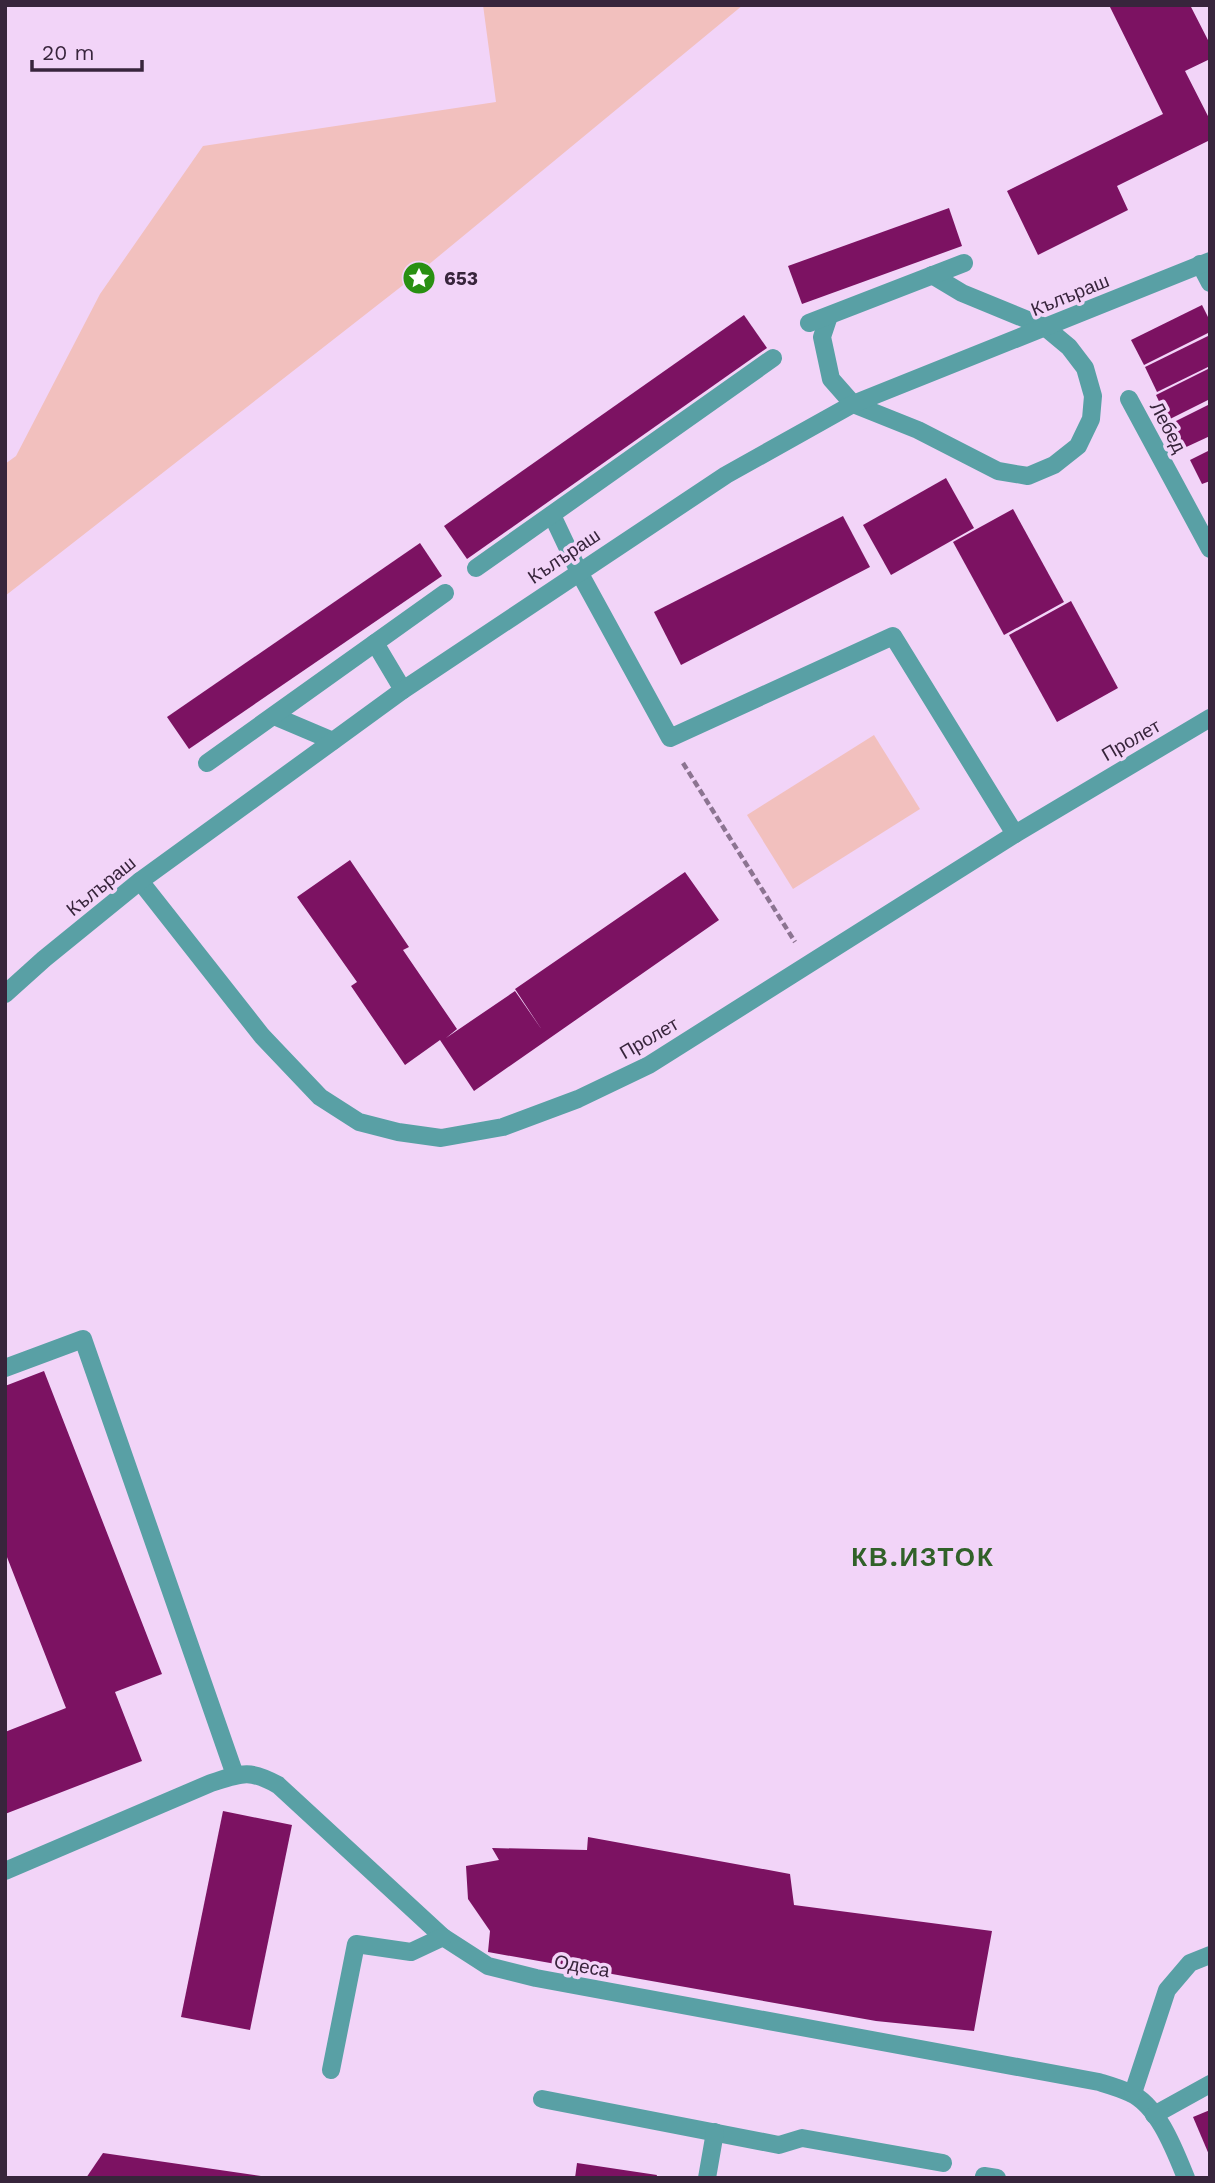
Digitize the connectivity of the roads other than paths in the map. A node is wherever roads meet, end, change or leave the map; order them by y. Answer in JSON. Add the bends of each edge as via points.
{"nodes":[{"id":1,"x":964,"y":263,"type":"dead end"},
{"id":2,"x":1205,"y":263,"type":"edge"},
{"id":3,"x":932,"y":275,"type":"junction"},
{"id":4,"x":1210,"y":283,"type":"edge"},
{"id":5,"x":829,"y":316,"type":"junction"},
{"id":6,"x":809,"y":324,"type":"dead end"},
{"id":7,"x":1045,"y":327,"type":"junction"},
{"id":8,"x":773,"y":358,"type":"dead end"},
{"id":9,"x":1129,"y":399,"type":"dead end"},
{"id":10,"x":853,"y":404,"type":"junction"},
{"id":11,"x":552,"y":515,"type":"junction"},
{"id":12,"x":1210,"y":549,"type":"edge"},
{"id":13,"x":477,"y":568,"type":"dead end"},
{"id":14,"x":579,"y":572,"type":"junction"},
{"id":15,"x":445,"y":593,"type":"dead end"},
{"id":16,"x":375,"y":643,"type":"junction"},
{"id":17,"x":403,"y":690,"type":"junction"},
{"id":18,"x":274,"y":716,"type":"junction"},
{"id":19,"x":1210,"y":718,"type":"edge"},
{"id":20,"x":332,"y":741,"type":"junction"},
{"id":21,"x":208,"y":763,"type":"dead end"},
{"id":22,"x":1016,"y":834,"type":"junction"},
{"id":23,"x":140,"y":881,"type":"junction"},
{"id":24,"x":5,"y":994,"type":"edge"},
{"id":25,"x":5,"y":1368,"type":"edge"},
{"id":26,"x":236,"y":1775,"type":"junction"},
{"id":27,"x":5,"y":1871,"type":"edge"},
{"id":28,"x":443,"y":1937,"type":"junction"},
{"id":29,"x":1210,"y":1955,"type":"edge"},
{"id":30,"x":331,"y":2070,"type":"dead end"},
{"id":31,"x":1210,"y":2084,"type":"edge"},
{"id":32,"x":1133,"y":2094,"type":"junction"},
{"id":33,"x":541,"y":2099,"type":"dead end"},
{"id":34,"x":1154,"y":2115,"type":"junction"},
{"id":35,"x":715,"y":2133,"type":"junction"},
{"id":36,"x":943,"y":2164,"type":"dead end"},
{"id":37,"x":707,"y":2178,"type":"edge"},
{"id":38,"x":1186,"y":2178,"type":"edge"}],
"edges":[{"from":1,"to":3,"type":"street"},
{"from":2,"to":4,"type":"street"},
{"from":2,"to":7,"type":"street","name":"Кълъраш"},
{"from":3,"to":5,"type":"street"},
{"from":3,"to":7,"type":"street","via":[[962,293]]},
{"from":5,"to":6,"type":"street"},
{"from":5,"to":10,"type":"street","via":[[822,337],[831,379]]},
{"from":7,"to":10,"type":"street","name":"Кълъраш"},
{"from":7,"to":10,"type":"street","via":[[1085,368],[1093,396],[1091,419],[1078,446],[1054,465],[1028,477],[998,471],[918,430]]},
{"from":8,"to":11,"type":"street"},
{"from":9,"to":12,"type":"street","name":"Лебед"},
{"from":10,"to":14,"type":"street","name":"Кълъраш","via":[[726,475]]},
{"from":11,"to":13,"type":"street"},
{"from":11,"to":14,"type":"street"},
{"from":14,"to":17,"type":"street","name":"Кълъраш"},
{"from":14,"to":22,"type":"street","via":[[670,738],[893,636]]},
{"from":15,"to":16,"type":"street"},
{"from":16,"to":17,"type":"street"},
{"from":16,"to":18,"type":"street"},
{"from":17,"to":20,"type":"street","name":"Кълъраш"},
{"from":18,"to":20,"type":"street"},
{"from":18,"to":21,"type":"street"},
{"from":19,"to":22,"type":"street","name":"Пролет"},
{"from":20,"to":23,"type":"street","name":"Кълъраш"},
{"from":22,"to":23,"type":"street","name":"Пролет","via":[[649,1065],[503,1127],[441,1138],[359,1122],[320,1097],[262,1036]]},
{"from":23,"to":24,"type":"street","name":"Кълъраш"},
{"from":25,"to":26,"type":"street","via":[[83,1339]]},
{"from":26,"to":27,"type":"street","name":"Одеса"},
{"from":26,"to":28,"type":"street","name":"Одеса","via":[[258,1774],[278,1785]]},
{"from":28,"to":30,"type":"street","via":[[411,1952],[356,1944]]},
{"from":28,"to":32,"type":"street","name":"Одеса","via":[[488,1966],[536,1978],[1099,2082]]},
{"from":29,"to":32,"type":"street","via":[[1190,1963],[1167,1990]]},
{"from":31,"to":34,"type":"street"},
{"from":32,"to":34,"type":"street","name":"Одеса"},
{"from":33,"to":35,"type":"street"},
{"from":34,"to":38,"type":"street","name":"Одеса"},
{"from":35,"to":36,"type":"street","via":[[779,2145],[802,2137]]},
{"from":35,"to":37,"type":"street"}]}
